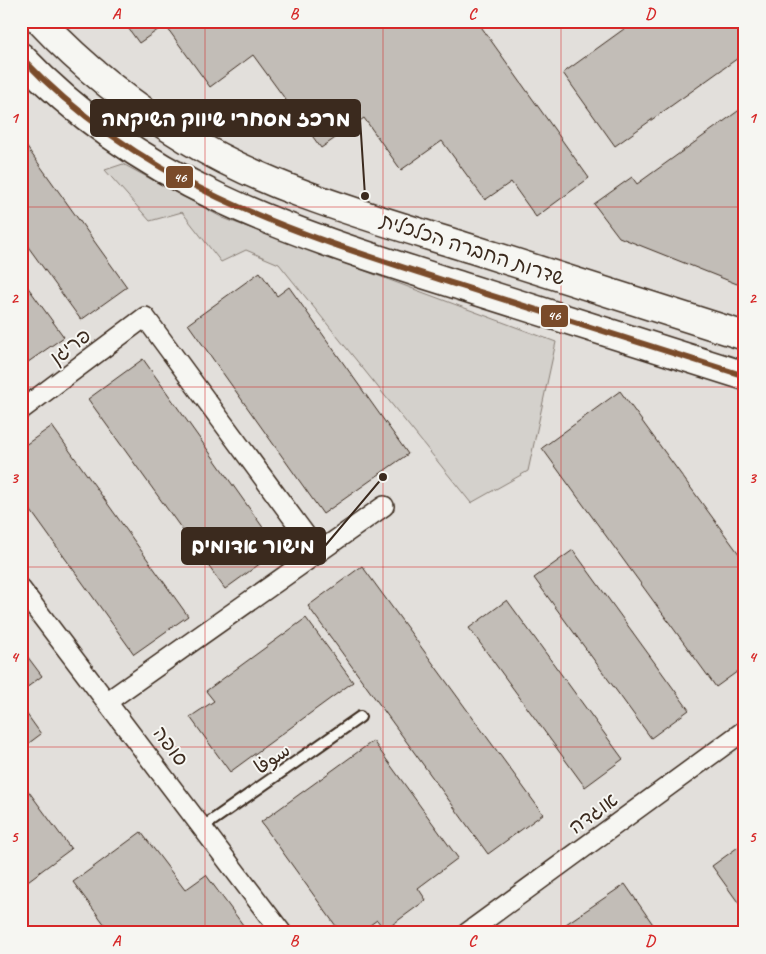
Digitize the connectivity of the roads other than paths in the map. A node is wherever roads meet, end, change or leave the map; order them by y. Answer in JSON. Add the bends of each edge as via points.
{"nodes":[{"id":1,"x":40,"y":21,"type":"edge"},
{"id":2,"x":21,"y":57,"type":"edge"},
{"id":3,"x":745,"y":336,"type":"edge"},
{"id":4,"x":745,"y":376,"type":"edge"},
{"id":5,"x":21,"y":410,"type":"edge"},
{"id":6,"x":384,"y":506,"type":"dead end"},
{"id":7,"x":318,"y":552,"type":"junction"},
{"id":8,"x":21,"y":588,"type":"edge"},
{"id":9,"x":108,"y":701,"type":"junction"},
{"id":10,"x":360,"y":717,"type":"dead end"},
{"id":11,"x":745,"y":730,"type":"edge"},
{"id":12,"x":203,"y":828,"type":"junction"},
{"id":13,"x":282,"y":933,"type":"edge"},
{"id":14,"x":467,"y":933,"type":"edge"}],
"edges":[{"from":1,"to":3,"type":"main road","name":"שדרות החברה הכלכלית","via":[[86,67],[118,93],[188,140],[266,178],[354,212]]},
{"from":2,"to":4,"type":"main road","name":"שדרות החברה הכלכלית","via":[[94,124],[169,173],[250,213],[342,248]]},
{"from":5,"to":7,"type":"street","name":"פריגן","via":[[145,317]]},
{"from":6,"to":7,"type":"street"},
{"from":7,"to":9,"type":"street"},
{"from":8,"to":9,"type":"street","name":"סופה"},
{"from":9,"to":12,"type":"street","name":"סופה"},
{"from":10,"to":12,"type":"lane","name":"سوفا"},
{"from":11,"to":14,"type":"street","name":"אוגדה"},
{"from":12,"to":13,"type":"street","name":"סופה"}]}
